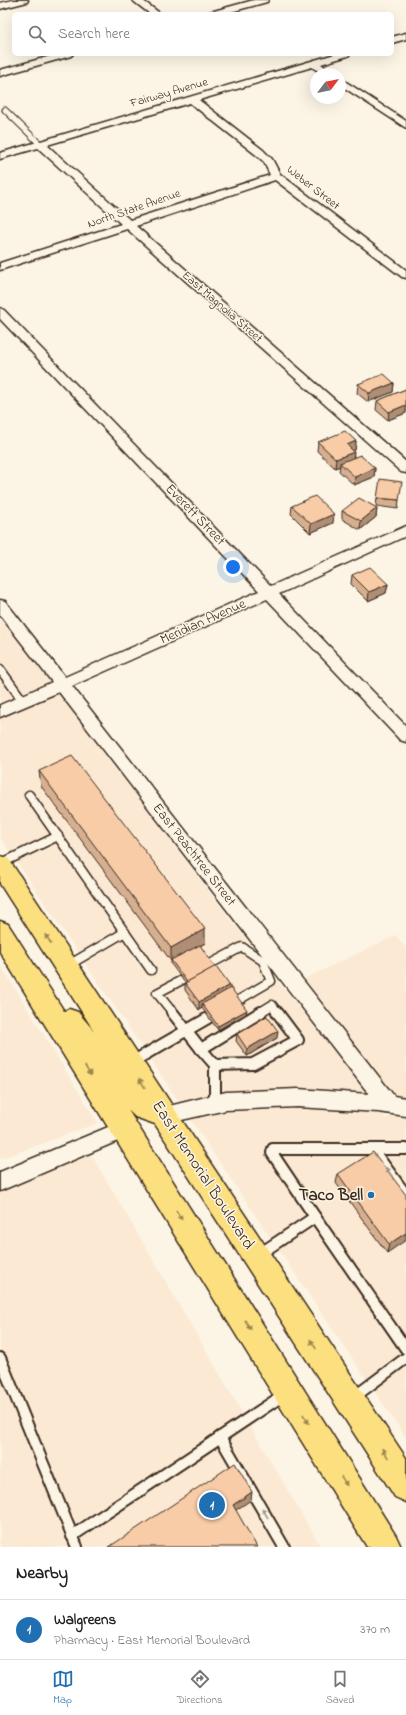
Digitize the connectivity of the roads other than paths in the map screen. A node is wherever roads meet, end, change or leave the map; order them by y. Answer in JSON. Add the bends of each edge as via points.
{"nodes":[{"id":1,"x":24,"y":0,"type":"edge"},
{"id":2,"x":136,"y":0,"type":"edge"},
{"id":3,"x":264,"y":0,"type":"edge"},
{"id":4,"x":0,"y":6,"type":"edge"},
{"id":5,"x":153,"y":12,"type":"edge"},
{"id":6,"x":220,"y":12,"type":"edge"},
{"id":7,"x":406,"y":36,"type":"edge"},
{"id":8,"x":394,"y":39,"type":"edge"},
{"id":9,"x":60,"y":56,"type":"edge"},
{"id":10,"x":339,"y":56,"type":"edge"},
{"id":11,"x":314,"y":64,"type":"junction"},
{"id":12,"x":320,"y":68,"type":"edge"},
{"id":13,"x":0,"y":72,"type":"edge"},
{"id":14,"x":346,"y":84,"type":"edge"},
{"id":15,"x":192,"y":100,"type":"junction"},
{"id":16,"x":5,"y":110,"type":"dead end"},
{"id":17,"x":406,"y":125,"type":"edge"},
{"id":18,"x":40,"y":144,"type":"junction"},
{"id":19,"x":0,"y":156,"type":"edge"},
{"id":20,"x":276,"y":176,"type":"junction"},
{"id":21,"x":130,"y":225,"type":"junction"},
{"id":22,"x":0,"y":267,"type":"edge"},
{"id":23,"x":406,"y":275,"type":"edge"},
{"id":24,"x":0,"y":312,"type":"edge"},
{"id":25,"x":406,"y":469,"type":"edge"},
{"id":26,"x":406,"y":532,"type":"edge"},
{"id":27,"x":270,"y":592,"type":"junction"},
{"id":28,"x":0,"y":605,"type":"edge"},
{"id":29,"x":0,"y":669,"type":"edge"},
{"id":30,"x":62,"y":684,"type":"junction"},
{"id":31,"x":23,"y":701,"type":"junction"},
{"id":32,"x":0,"y":711,"type":"edge"},
{"id":33,"x":406,"y":736,"type":"edge"},
{"id":34,"x":29,"y":795,"type":"dead end"},
{"id":35,"x":58,"y":836,"type":"junction"},
{"id":36,"x":0,"y":865,"type":"edge"},
{"id":37,"x":125,"y":932,"type":"junction"},
{"id":38,"x":9,"y":948,"type":"edge"},
{"id":39,"x":267,"y":958,"type":"junction"},
{"id":40,"x":210,"y":964,"type":"edge"},
{"id":41,"x":66,"y":966,"type":"junction"},
{"id":42,"x":151,"y":970,"type":"dead end"},
{"id":43,"x":182,"y":980,"type":"edge"},
{"id":44,"x":237,"y":1001,"type":"edge"},
{"id":45,"x":208,"y":1018,"type":"edge"},
{"id":46,"x":186,"y":1031,"type":"junction"},
{"id":47,"x":200,"y":1049,"type":"junction"},
{"id":48,"x":130,"y":1063,"type":"junction"},
{"id":49,"x":215,"y":1064,"type":"junction"},
{"id":50,"x":215,"y":1104,"type":"junction"},
{"id":51,"x":397,"y":1106,"type":"edge"},
{"id":52,"x":164,"y":1115,"type":"junction"},
{"id":53,"x":125,"y":1129,"type":"junction"},
{"id":54,"x":372,"y":1149,"type":"junction"},
{"id":55,"x":406,"y":1149,"type":"edge"},
{"id":56,"x":0,"y":1182,"type":"edge"},
{"id":57,"x":406,"y":1195,"type":"edge"},
{"id":58,"x":315,"y":1217,"type":"junction"},
{"id":59,"x":256,"y":1257,"type":"junction"},
{"id":60,"x":406,"y":1349,"type":"edge"},
{"id":61,"x":0,"y":1358,"type":"edge"},
{"id":62,"x":406,"y":1358,"type":"edge"},
{"id":63,"x":289,"y":1391,"type":"junction"},
{"id":64,"x":350,"y":1400,"type":"junction"},
{"id":65,"x":220,"y":1437,"type":"junction"},
{"id":66,"x":406,"y":1486,"type":"edge"},
{"id":67,"x":74,"y":1542,"type":"edge"},
{"id":68,"x":284,"y":1547,"type":"edge"},
{"id":69,"x":385,"y":1547,"type":"edge"}],
"edges":[{"from":1,"to":4,"type":"street"},
{"from":2,"to":5,"type":"street"},
{"from":3,"to":6,"type":"street"},
{"from":7,"to":8,"type":"street"},
{"from":9,"to":13,"type":"street"},
{"from":10,"to":11,"type":"street","name":"Fairway Avenue"},
{"from":11,"to":12,"type":"street"},
{"from":11,"to":15,"type":"street","name":"Fairway Avenue"},
{"from":14,"to":17,"type":"street"},
{"from":15,"to":18,"type":"street","name":"Fairway Avenue"},
{"from":15,"to":20,"type":"street","name":"Weber Street","via":[[259,152],[268,161]]},
{"from":16,"to":18,"type":"lane"},
{"from":18,"to":19,"type":"street","name":"Fairway Avenue"},
{"from":18,"to":21,"type":"street","name":"East Magnolia Street"},
{"from":20,"to":21,"type":"street","name":"North State Avenue"},
{"from":20,"to":23,"type":"street","name":"Weber Street"},
{"from":21,"to":22,"type":"street","name":"North State Avenue"},
{"from":21,"to":25,"type":"street","name":"East Magnolia Street"},
{"from":24,"to":27,"type":"street","name":"Everett Street"},
{"from":26,"to":27,"type":"street","name":"Meridian Avenue"},
{"from":27,"to":30,"type":"street","name":"Meridian Avenue"},
{"from":27,"to":33,"type":"street","name":"Everett Street"},
{"from":28,"to":30,"type":"street","name":"East Peachtree Street"},
{"from":29,"to":31,"type":"lane"},
{"from":30,"to":31,"type":"street","name":"Meridian Avenue"},
{"from":30,"to":39,"type":"street","name":"East Peachtree Street"},
{"from":31,"to":32,"type":"street","name":"Meridian Avenue"},
{"from":34,"to":35,"type":"lane"},
{"from":35,"to":36,"type":"lane"},
{"from":35,"to":37,"type":"lane"},
{"from":41,"to":36,"type":"main road","name":"East Memorial Boulevard","one_way":true},
{"from":37,"to":41,"type":"lane"},
{"from":37,"to":42,"type":"lane"},
{"from":38,"to":52,"type":"main road","via":[[104,1060],[127,1093],[144,1108]]},
{"from":38,"to":53,"type":"main road","one_way":true},
{"from":39,"to":40,"type":"lane","via":[[242,947]]},
{"from":39,"to":44,"type":"lane","via":[[271,981]]},
{"from":39,"to":51,"type":"street","name":"East Peachtree Street","via":[[324,1019]]},
{"from":41,"to":48,"type":"main road","name":"East Memorial Boulevard"},
{"from":43,"to":46,"type":"lane","via":[[157,993]]},
{"from":45,"to":46,"type":"lane"},
{"from":46,"to":47,"type":"lane"},
{"from":46,"to":48,"type":"lane"},
{"from":47,"to":49,"type":"lane"},
{"from":47,"to":49,"type":"lane","via":[[272,1005],[298,1040],[253,1064]]},
{"from":52,"to":48,"type":"main road","name":"East Memorial Boulevard","one_way":true},
{"from":49,"to":50,"type":"lane"},
{"from":50,"to":51,"type":"street","via":[[226,1101],[298,1098]]},
{"from":50,"to":52,"type":"street"},
{"from":52,"to":59,"type":"main road","name":"East Memorial Boulevard"},
{"from":53,"to":56,"type":"street"},
{"from":53,"to":63,"type":"main road","one_way":true},
{"from":54,"to":55,"type":"lane"},
{"from":57,"to":54,"type":"lane","one_way":true},
{"from":54,"to":58,"type":"lane","via":[[273,1149],[272,1154]]},
{"from":58,"to":59,"type":"lane"},
{"from":58,"to":60,"type":"lane"},
{"from":64,"to":59,"type":"main road","name":"East Memorial Boulevard","one_way":true},
{"from":61,"to":67,"type":"lane"},
{"from":62,"to":64,"type":"lane"},
{"from":63,"to":65,"type":"lane"},
{"from":63,"to":69,"type":"main road","one_way":true},
{"from":66,"to":64,"type":"main road","name":"East Memorial Boulevard","one_way":true},
{"from":65,"to":67,"type":"lane"},
{"from":68,"to":65,"type":"lane","one_way":true}]}
